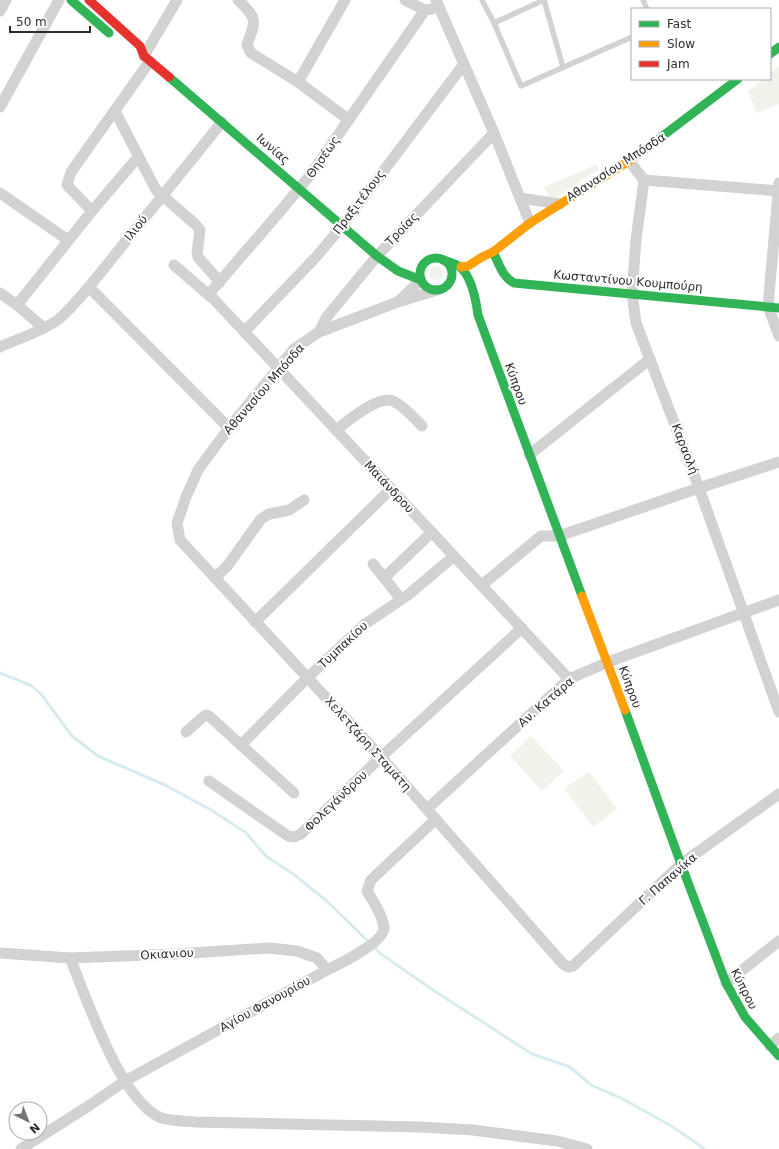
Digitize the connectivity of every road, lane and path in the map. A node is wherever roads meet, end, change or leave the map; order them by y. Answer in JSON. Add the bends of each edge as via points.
{"nodes":[{"id":1,"x":6,"y":0,"type":"edge"},
{"id":2,"x":59,"y":0,"type":"edge"},
{"id":3,"x":71,"y":0,"type":"edge"},
{"id":4,"x":89,"y":0,"type":"edge"},
{"id":5,"x":176,"y":0,"type":"edge"},
{"id":6,"x":238,"y":0,"type":"edge"},
{"id":7,"x":345,"y":0,"type":"edge"},
{"id":8,"x":406,"y":0,"type":"edge"},
{"id":9,"x":482,"y":0,"type":"edge"},
{"id":10,"x":544,"y":0,"type":"edge"},
{"id":11,"x":100,"y":4,"type":"edge"},
{"id":12,"x":438,"y":4,"type":"edge"},
{"id":13,"x":425,"y":10,"type":"junction"},
{"id":14,"x":0,"y":11,"type":"edge"},
{"id":15,"x":494,"y":23,"type":"junction"},
{"id":16,"x":631,"y":37,"type":"edge"},
{"id":17,"x":116,"y":39,"type":"dead end"},
{"id":18,"x":779,"y":47,"type":"edge"},
{"id":19,"x":132,"y":53,"type":"dead end"},
{"id":20,"x":771,"y":53,"type":"edge"},
{"id":21,"x":147,"y":59,"type":"junction"},
{"id":22,"x":464,"y":64,"type":"junction"},
{"id":23,"x":563,"y":67,"type":"junction"},
{"id":24,"x":737,"y":80,"type":"edge"},
{"id":25,"x":298,"y":82,"type":"junction"},
{"id":26,"x":0,"y":107,"type":"edge"},
{"id":27,"x":115,"y":111,"type":"junction"},
{"id":28,"x":349,"y":120,"type":"junction"},
{"id":29,"x":222,"y":122,"type":"junction"},
{"id":30,"x":494,"y":132,"type":"junction"},
{"id":31,"x":138,"y":157,"type":"junction"},
{"id":32,"x":629,"y":161,"type":"junction"},
{"id":33,"x":644,"y":180,"type":"junction"},
{"id":34,"x":300,"y":188,"type":"junction"},
{"id":35,"x":779,"y":188,"type":"edge"},
{"id":36,"x":0,"y":193,"type":"edge"},
{"id":37,"x":162,"y":195,"type":"junction"},
{"id":38,"x":520,"y":198,"type":"junction"},
{"id":39,"x":560,"y":204,"type":"junction"},
{"id":40,"x":92,"y":211,"type":"junction"},
{"id":41,"x":530,"y":223,"type":"junction"},
{"id":42,"x":342,"y":226,"type":"junction"},
{"id":43,"x":68,"y":240,"type":"junction"},
{"id":44,"x":493,"y":252,"type":"junction"},
{"id":45,"x":381,"y":259,"type":"junction"},
{"id":46,"x":431,"y":259,"type":"junction"},
{"id":47,"x":443,"y":260,"type":"junction"},
{"id":48,"x":174,"y":265,"type":"dead end"},
{"id":49,"x":461,"y":267,"type":"junction"},
{"id":50,"x":421,"y":280,"type":"junction"},
{"id":51,"x":469,"y":281,"type":"junction"},
{"id":52,"x":220,"y":282,"type":"junction"},
{"id":53,"x":88,"y":287,"type":"junction"},
{"id":54,"x":459,"y":288,"type":"junction"},
{"id":55,"x":441,"y":289,"type":"junction"},
{"id":56,"x":0,"y":293,"type":"edge"},
{"id":57,"x":632,"y":294,"type":"junction"},
{"id":58,"x":210,"y":296,"type":"junction"},
{"id":59,"x":395,"y":303,"type":"junction"},
{"id":60,"x":17,"y":305,"type":"junction"},
{"id":61,"x":773,"y":307,"type":"edge"},
{"id":62,"x":478,"y":315,"type":"junction"},
{"id":63,"x":44,"y":328,"type":"junction"},
{"id":64,"x":244,"y":332,"type":"junction"},
{"id":65,"x":319,"y":332,"type":"junction"},
{"id":66,"x":779,"y":336,"type":"edge"},
{"id":67,"x":0,"y":347,"type":"edge"},
{"id":68,"x":650,"y":359,"type":"junction"},
{"id":69,"x":279,"y":369,"type":"junction"},
{"id":70,"x":422,"y":426,"type":"dead end"},
{"id":71,"x":229,"y":428,"type":"junction"},
{"id":72,"x":336,"y":430,"type":"junction"},
{"id":73,"x":529,"y":455,"type":"junction"},
{"id":74,"x":779,"y":462,"type":"edge"},
{"id":75,"x":699,"y":488,"type":"junction"},
{"id":76,"x":391,"y":489,"type":"junction"},
{"id":77,"x":304,"y":500,"type":"dead end"},
{"id":78,"x":177,"y":523,"type":"joint"},
{"id":79,"x":432,"y":532,"type":"junction"},
{"id":80,"x":559,"y":536,"type":"junction"},
{"id":81,"x":454,"y":556,"type":"junction"},
{"id":82,"x":373,"y":564,"type":"dead end"},
{"id":83,"x":215,"y":578,"type":"junction"},
{"id":84,"x":384,"y":578,"type":"junction"},
{"id":85,"x":482,"y":586,"type":"junction"},
{"id":86,"x":401,"y":599,"type":"junction"},
{"id":87,"x":779,"y":600,"type":"edge"},
{"id":88,"x":745,"y":613,"type":"junction"},
{"id":89,"x":255,"y":622,"type":"junction"},
{"id":90,"x":522,"y":628,"type":"junction"},
{"id":91,"x":608,"y":662,"type":"junction"},
{"id":92,"x":308,"y":677,"type":"junction"},
{"id":93,"x":569,"y":679,"type":"junction"},
{"id":94,"x":779,"y":712,"type":"edge"},
{"id":95,"x":186,"y":732,"type":"dead end"},
{"id":96,"x":242,"y":744,"type":"junction"},
{"id":97,"x":382,"y":757,"type":"junction"},
{"id":98,"x":209,"y":781,"type":"dead end"},
{"id":99,"x":294,"y":793,"type":"dead end"},
{"id":100,"x":779,"y":794,"type":"edge"},
{"id":101,"x":427,"y":809,"type":"junction"},
{"id":102,"x":436,"y":820,"type":"junction"},
{"id":103,"x":681,"y":864,"type":"junction"},
{"id":104,"x":779,"y":941,"type":"edge"},
{"id":105,"x":0,"y":953,"type":"edge"},
{"id":106,"x":70,"y":958,"type":"junction"},
{"id":107,"x":563,"y":964,"type":"joint"},
{"id":108,"x":327,"y":970,"type":"junction"},
{"id":109,"x":726,"y":983,"type":"junction"},
{"id":110,"x":779,"y":1038,"type":"edge"},
{"id":111,"x":770,"y":1046,"type":"junction"},
{"id":112,"x":779,"y":1056,"type":"edge"},
{"id":113,"x":125,"y":1080,"type":"junction"},
{"id":114,"x":21,"y":1149,"type":"edge"},
{"id":115,"x":587,"y":1149,"type":"edge"}],
"edges":[{"from":1,"to":14,"type":"street"},
{"from":2,"to":26,"type":"street"},
{"from":3,"to":17,"type":"street"},
{"from":4,"to":11,"type":"street","name":"Ιωνίας"},
{"from":5,"to":21,"type":"street"},
{"from":6,"to":25,"type":"street","via":[[254,18],[248,45],[251,53]]},
{"from":7,"to":25,"type":"street"},
{"from":8,"to":13,"type":"street"},
{"from":9,"to":15,"type":"lane"},
{"from":10,"to":15,"type":"lane"},
{"from":10,"to":23,"type":"lane"},
{"from":11,"to":21,"type":"street","name":"Ιωνίας","via":[[140,46]]},
{"from":12,"to":13,"type":"street"},
{"from":12,"to":22,"type":"street"},
{"from":13,"to":28,"type":"street","name":"Θησέως"},
{"from":15,"to":23,"type":"lane","via":[[521,86]]},
{"from":16,"to":23,"type":"lane"},
{"from":18,"to":20,"type":"street"},
{"from":19,"to":21,"type":"street","name":"Ιωνίας"},
{"from":21,"to":27,"type":"street"},
{"from":21,"to":29,"type":"street","name":"Ιωνίας"},
{"from":22,"to":30,"type":"street"},
{"from":22,"to":42,"type":"street","name":"Πραξιτέλους"},
{"from":24,"to":32,"type":"street","name":"Αθανασίου Μπόσδα"},
{"from":25,"to":28,"type":"street"},
{"from":27,"to":31,"type":"street"},
{"from":27,"to":40,"type":"street","via":[[71,172],[68,180],[67,185]]},
{"from":28,"to":34,"type":"street","name":"Θησέως"},
{"from":29,"to":34,"type":"street","name":"Ιωνίας"},
{"from":29,"to":37,"type":"street","name":"Ιλιού"},
{"from":30,"to":38,"type":"street"},
{"from":30,"to":45,"type":"street","name":"Τροίας"},
{"from":31,"to":37,"type":"street","via":[[156,190]]},
{"from":31,"to":40,"type":"street"},
{"from":32,"to":33,"type":"street"},
{"from":32,"to":39,"type":"street","name":"Αθανασίου Μπόσδα"},
{"from":33,"to":35,"type":"street"},
{"from":33,"to":57,"type":"street","name":"Καραολή"},
{"from":34,"to":42,"type":"street","name":"Ιωνίας"},
{"from":34,"to":52,"type":"street","name":"Θησέως"},
{"from":35,"to":61,"type":"street"},
{"from":36,"to":43,"type":"street"},
{"from":37,"to":52,"type":"street","via":[[200,230],[198,258]]},
{"from":37,"to":53,"type":"street","name":"Ιλιού"},
{"from":38,"to":39,"type":"street"},
{"from":38,"to":41,"type":"street"},
{"from":39,"to":41,"type":"street","name":"Αθανασίου Μπόσδα"},
{"from":40,"to":43,"type":"street"},
{"from":41,"to":44,"type":"street","name":"Αθανασίου Μπόσδα"},
{"from":42,"to":45,"type":"street","name":"Ιωνίας"},
{"from":42,"to":64,"type":"street","name":"Πραξιτέλους"},
{"from":43,"to":60,"type":"street"},
{"from":44,"to":49,"type":"street","name":"Αθανασίου Μπόσδα","via":[[468,266]]},
{"from":44,"to":51,"type":"street","name":"Αθανασίου Μπόσδα"},
{"from":44,"to":57,"type":"street","name":"Κωσταντίνου Κουμπούρη","via":[[510,282]]},
{"from":45,"to":46,"type":"street","via":[[408,264]]},
{"from":45,"to":50,"type":"street","name":"Ιωνίας","via":[[398,271]]},
{"from":45,"to":65,"type":"street","name":"Τροίας","via":[[326,318]]},
{"from":46,"to":47,"type":"street"},
{"from":46,"to":50,"type":"street","via":[[421,267]]},
{"from":47,"to":49,"type":"street"},
{"from":47,"to":55,"type":"street","via":[[449,265],[452,273],[450,282]]},
{"from":48,"to":58,"type":"street","name":"Μαιάνδρου"},
{"from":49,"to":51,"type":"street","name":"Κύπρου"},
{"from":50,"to":55,"type":"street","via":[[432,290]]},
{"from":50,"to":59,"type":"street","name":"Αθανασίου Μπόσδα"},
{"from":51,"to":54,"type":"street"},
{"from":51,"to":62,"type":"street","name":"Κύπρου"},
{"from":52,"to":58,"type":"street","name":"Θησέως"},
{"from":53,"to":63,"type":"street","name":"Ιλιού","via":[[58,319]]},
{"from":53,"to":71,"type":"street"},
{"from":54,"to":55,"type":"street"},
{"from":54,"to":62,"type":"street","name":"Κύπρου"},
{"from":55,"to":59,"type":"street","name":"Αθανασίου Μπόσδα"},
{"from":56,"to":60,"type":"street"},
{"from":57,"to":61,"type":"street","name":"Κωσταντίνου Κουμπούρη"},
{"from":57,"to":68,"type":"street","name":"Καραολή","via":[[636,323]]},
{"from":58,"to":64,"type":"street","name":"Μαιάνδρου"},
{"from":59,"to":65,"type":"street","name":"Αθανασίου Μπόσδα"},
{"from":60,"to":63,"type":"street"},
{"from":61,"to":66,"type":"street"},
{"from":62,"to":73,"type":"street","name":"Κύπρου"},
{"from":63,"to":67,"type":"street","name":"Ιλιού"},
{"from":64,"to":69,"type":"street","name":"Μαιάνδρου"},
{"from":65,"to":69,"type":"street","name":"Αθανασίου Μπόσδα","via":[[294,349]]},
{"from":68,"to":73,"type":"street"},
{"from":68,"to":75,"type":"street","name":"Καραολή"},
{"from":69,"to":71,"type":"street","name":"Αθανασίου Μπόσδα"},
{"from":69,"to":72,"type":"street","name":"Μαιάνδρου"},
{"from":70,"to":72,"type":"street","via":[[394,402],[386,400],[357,414]]},
{"from":71,"to":78,"type":"street","name":"Αθανασίου Μπόσδα","via":[[198,470]]},
{"from":72,"to":76,"type":"street","name":"Μαιάνδρου"},
{"from":73,"to":80,"type":"street","name":"Κύπρου"},
{"from":74,"to":75,"type":"street"},
{"from":75,"to":80,"type":"street"},
{"from":75,"to":88,"type":"street","name":"Καραολή"},
{"from":76,"to":79,"type":"street","name":"Μαιάνδρου"},
{"from":76,"to":89,"type":"street"},
{"from":77,"to":83,"type":"street","via":[[289,510],[268,514],[261,519],[228,565]]},
{"from":78,"to":83,"type":"street","name":"Χελετζάρη Σταμάτη","via":[[180,540]]},
{"from":79,"to":81,"type":"street","name":"Μαιάνδρου"},
{"from":79,"to":84,"type":"street"},
{"from":80,"to":85,"type":"street","via":[[541,536]]},
{"from":80,"to":91,"type":"street","name":"Κύπρου"},
{"from":81,"to":85,"type":"street","name":"Μαιάνδρου"},
{"from":81,"to":86,"type":"street","name":"Τυμπακίου"},
{"from":82,"to":84,"type":"street"},
{"from":83,"to":89,"type":"street","name":"Χελετζάρη Σταμάτη"},
{"from":84,"to":86,"type":"street"},
{"from":85,"to":90,"type":"street","name":"Μαιάνδρου"},
{"from":86,"to":92,"type":"street","name":"Τυμπακίου","via":[[365,624]]},
{"from":87,"to":88,"type":"street","name":"Αν. Κατάρα"},
{"from":88,"to":91,"type":"street","name":"Αν. Κατάρα"},
{"from":88,"to":94,"type":"street","name":"Καραολή"},
{"from":89,"to":92,"type":"street","name":"Χελετζάρη Σταμάτη"},
{"from":90,"to":93,"type":"street","name":"Μαιάνδρου"},
{"from":90,"to":97,"type":"street","name":"Φολεγάνδρου"},
{"from":91,"to":93,"type":"street","name":"Αν. Κατάρα"},
{"from":91,"to":103,"type":"street","name":"Κύπρου"},
{"from":92,"to":96,"type":"street","name":"Τυμπακίου"},
{"from":92,"to":97,"type":"street","name":"Χελετζάρη Σταμάτη"},
{"from":93,"to":101,"type":"street","name":"Αν. Κατάρα"},
{"from":95,"to":96,"type":"street","via":[[206,715]]},
{"from":96,"to":99,"type":"street"},
{"from":97,"to":98,"type":"street","name":"Φολεγάνδρου","via":[[301,834],[294,837],[288,836]]},
{"from":97,"to":101,"type":"street","name":"Χελετζάρη Σταμάτη"},
{"from":100,"to":103,"type":"street","name":"Γ. Παπανίκα"},
{"from":101,"to":102,"type":"street","name":"Χελετζάρη Σταμάτη"},
{"from":102,"to":107,"type":"street","name":"Χελετζάρη Σταμάτη"},
{"from":102,"to":108,"type":"street","name":"Αγίου Φανουρίου","via":[[371,880],[367,891],[380,915],[384,928],[382,935],[349,960]]},
{"from":103,"to":107,"type":"street","name":"Γ. Παπανίκα","via":[[574,966],[568,967]]},
{"from":103,"to":109,"type":"street","name":"Κύπρου"},
{"from":104,"to":109,"type":"street"},
{"from":105,"to":106,"type":"street","name":"Οκιανιου"},
{"from":106,"to":108,"type":"street","name":"Οκιανιου","via":[[269,948],[298,951],[317,958]]},
{"from":106,"to":113,"type":"street","via":[[106,1047]]},
{"from":108,"to":113,"type":"street","name":"Αγίου Φανουρίου"},
{"from":109,"to":111,"type":"street","name":"Κύπρου","via":[[745,1017]]},
{"from":110,"to":111,"type":"street"},
{"from":111,"to":112,"type":"street","name":"Κύπρου"},
{"from":113,"to":114,"type":"street","name":"Αγίου Φανουρίου"},
{"from":113,"to":115,"type":"street","via":[[147,1110],[160,1118],[195,1122],[473,1130],[557,1141]]}]}
